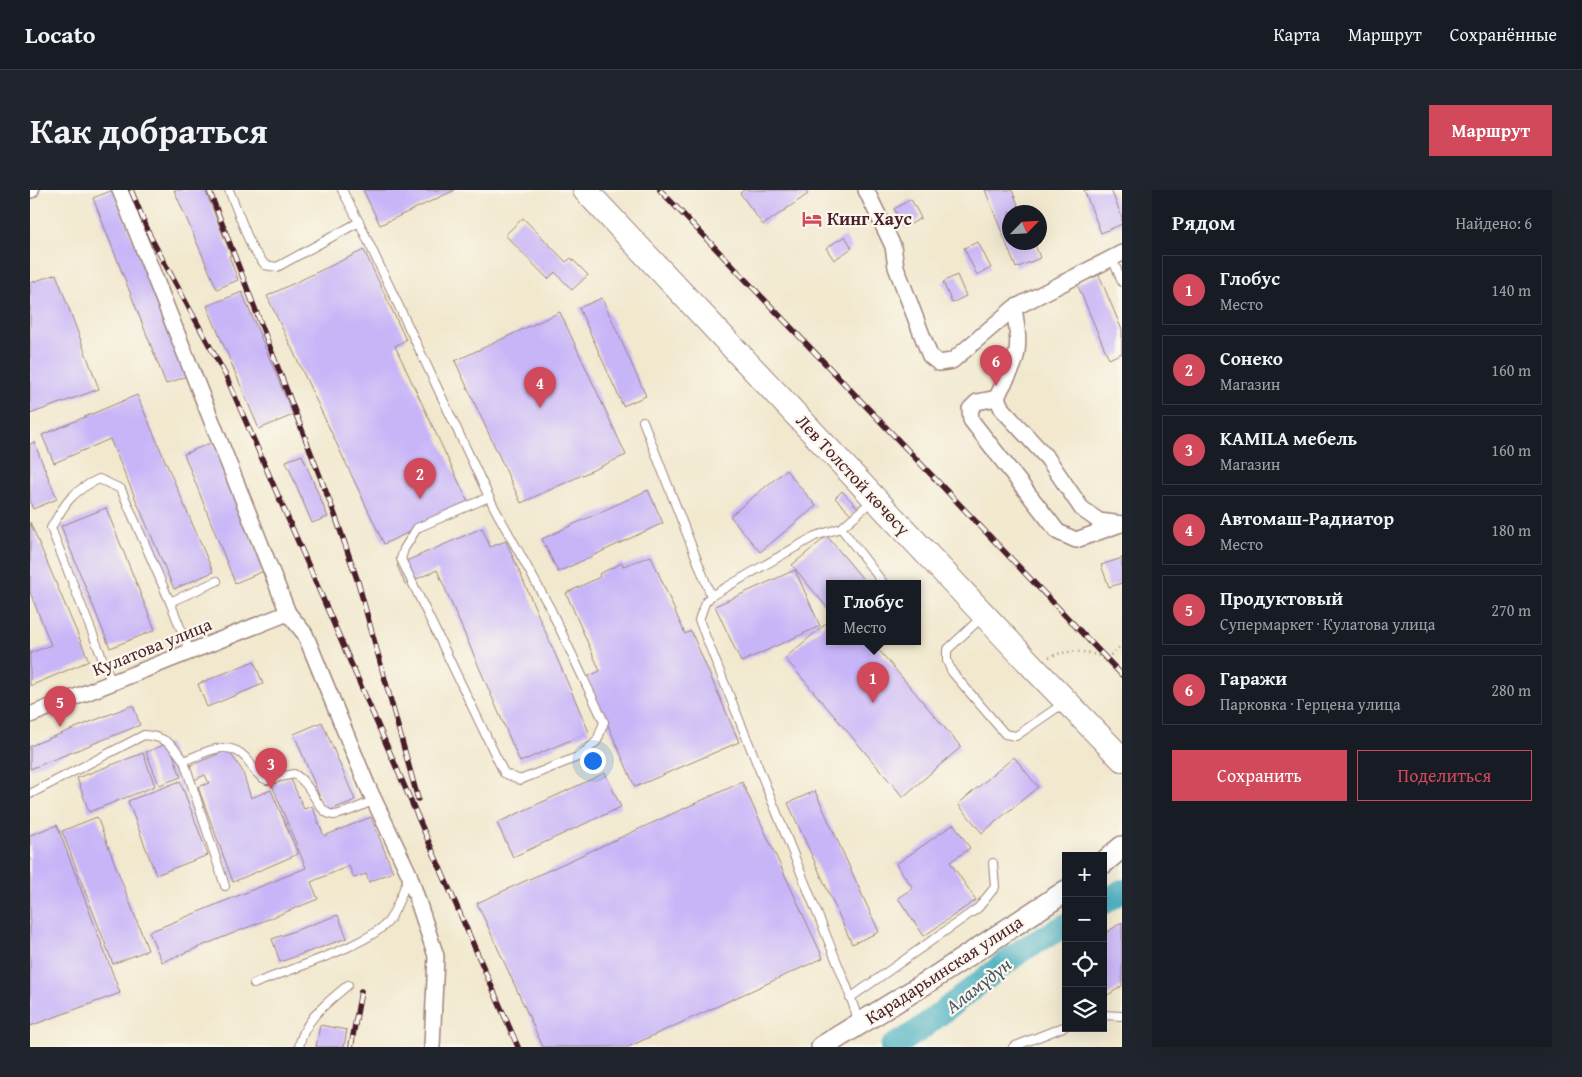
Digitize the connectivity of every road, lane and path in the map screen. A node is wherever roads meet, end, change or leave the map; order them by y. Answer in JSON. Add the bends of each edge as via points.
{"nodes":[{"id":1,"x":120,"y":190,"type":"edge"},
{"id":2,"x":229,"y":190,"type":"edge"},
{"id":3,"x":342,"y":190,"type":"edge"},
{"id":4,"x":585,"y":190,"type":"edge"},
{"id":5,"x":866,"y":190,"type":"edge"},
{"id":6,"x":359,"y":222,"type":"junction"},
{"id":7,"x":1117,"y":256,"type":"edge"},
{"id":8,"x":1122,"y":282,"type":"edge"},
{"id":9,"x":1014,"y":308,"type":"junction"},
{"id":10,"x":997,"y":398,"type":"junction"},
{"id":11,"x":643,"y":421,"type":"dead end"},
{"id":12,"x":490,"y":497,"type":"junction"},
{"id":13,"x":874,"y":498,"type":"junction"},
{"id":14,"x":1121,"y":524,"type":"edge"},
{"id":15,"x":841,"y":528,"type":"junction"},
{"id":16,"x":881,"y":580,"type":"edge"},
{"id":17,"x":217,"y":581,"type":"dead end"},
{"id":18,"x":711,"y":596,"type":"junction"},
{"id":19,"x":170,"y":602,"type":"junction"},
{"id":20,"x":288,"y":613,"type":"junction"},
{"id":21,"x":985,"y":614,"type":"junction"},
{"id":22,"x":1122,"y":644,"type":"edge"},
{"id":23,"x":190,"y":652,"type":"junction"},
{"id":24,"x":1051,"y":656,"type":"dead end"},
{"id":25,"x":112,"y":683,"type":"junction"},
{"id":26,"x":1066,"y":702,"type":"junction"},
{"id":27,"x":30,"y":715,"type":"edge"},
{"id":28,"x":1122,"y":758,"type":"edge"},
{"id":29,"x":184,"y":761,"type":"junction"},
{"id":30,"x":30,"y":794,"type":"edge"},
{"id":31,"x":376,"y":800,"type":"junction"},
{"id":32,"x":1122,"y":847,"type":"edge"},
{"id":33,"x":1107,"y":860,"type":"edge"},
{"id":34,"x":993,"y":863,"type":"dead end"},
{"id":35,"x":410,"y":874,"type":"junction"},
{"id":36,"x":225,"y":886,"type":"dead end"},
{"id":37,"x":1062,"y":894,"type":"edge"},
{"id":38,"x":254,"y":984,"type":"dead end"},
{"id":39,"x":348,"y":985,"type":"dead end"},
{"id":40,"x":850,"y":998,"type":"junction"},
{"id":41,"x":1107,"y":1014,"type":"edge"},
{"id":42,"x":1122,"y":1016,"type":"edge"},
{"id":43,"x":860,"y":1024,"type":"junction"},
{"id":44,"x":1062,"y":1028,"type":"edge"},
{"id":45,"x":299,"y":1047,"type":"edge"},
{"id":46,"x":432,"y":1047,"type":"edge"},
{"id":47,"x":822,"y":1047,"type":"edge"},
{"id":48,"x":1013,"y":1047,"type":"edge"}],
"edges":[{"from":1,"to":20,"type":"street"},
{"from":2,"to":6,"type":"lane","via":[[252,248],[265,265],[277,267]]},
{"from":3,"to":6,"type":"lane"},
{"from":4,"to":13,"type":"main road","name":"Лев Толстой көчөсү"},
{"from":5,"to":9,"type":"street","via":[[893,246],[896,267],[930,356],[939,363],[952,361]]},
{"from":6,"to":12,"type":"lane"},
{"from":7,"to":8,"type":"lane"},
{"from":7,"to":9,"type":"street"},
{"from":9,"to":10,"type":"street","via":[[1019,344],[1013,367]]},
{"from":10,"to":14,"type":"street","via":[[1002,409],[1048,459],[1082,509],[1099,521]]},
{"from":10,"to":14,"type":"street","via":[[977,402],[970,409],[971,420],[1058,532],[1076,540]]},
{"from":11,"to":18,"type":"lane"},
{"from":12,"to":12,"type":"lane","via":[[550,608],[604,722],[597,741],[580,756],[520,780],[504,773],[401,559],[417,528]]},
{"from":13,"to":15,"type":"lane"},
{"from":13,"to":21,"type":"main road","name":"Лев Толстой көчөсү"},
{"from":15,"to":16,"type":"lane"},
{"from":15,"to":18,"type":"lane","via":[[815,536]]},
{"from":17,"to":19,"type":"lane"},
{"from":18,"to":40,"type":"lane","via":[[699,620]]},
{"from":19,"to":23,"type":"lane"},
{"from":19,"to":25,"type":"lane","via":[[121,489],[99,479],[80,488],[65,502],[51,528]]},
{"from":20,"to":23,"type":"street","name":"Кулатова улица"},
{"from":20,"to":31,"type":"street","via":[[305,634]]},
{"from":21,"to":26,"type":"main road","name":"Лев Толстой көчөсү"},
{"from":21,"to":26,"type":"lane","via":[[947,650],[947,661],[952,672],[1004,734],[1016,736]]},
{"from":22,"to":24,"type":"path","via":[[1106,659],[1086,651]]},
{"from":23,"to":25,"type":"street","name":"Кулатова улица"},
{"from":25,"to":27,"type":"street","name":"Кулатова улица"},
{"from":26,"to":28,"type":"main road","name":"Лев Толстой көчөсү"},
{"from":29,"to":30,"type":"lane","via":[[174,745],[160,736],[144,735]]},
{"from":29,"to":31,"type":"lane","via":[[220,746],[233,750],[245,757],[256,773],[267,780],[294,774],[303,779],[320,807],[335,815]]},
{"from":29,"to":36,"type":"lane"},
{"from":31,"to":35,"type":"street"},
{"from":32,"to":33,"type":"street"},
{"from":34,"to":40,"type":"lane","via":[[995,887],[978,908]]},
{"from":35,"to":38,"type":"lane","via":[[390,919],[383,927],[363,940]]},
{"from":35,"to":46,"type":"street","via":[[436,956]]},
{"from":37,"to":43,"type":"street","name":"Карадарьинская улица"},
{"from":39,"to":45,"type":"lane","via":[[318,1012],[302,1032]]},
{"from":40,"to":43,"type":"lane"},
{"from":41,"to":42,"type":"lane"},
{"from":43,"to":47,"type":"street","name":"Карадарьинская улица"},
{"from":44,"to":48,"type":"lane"}]}
